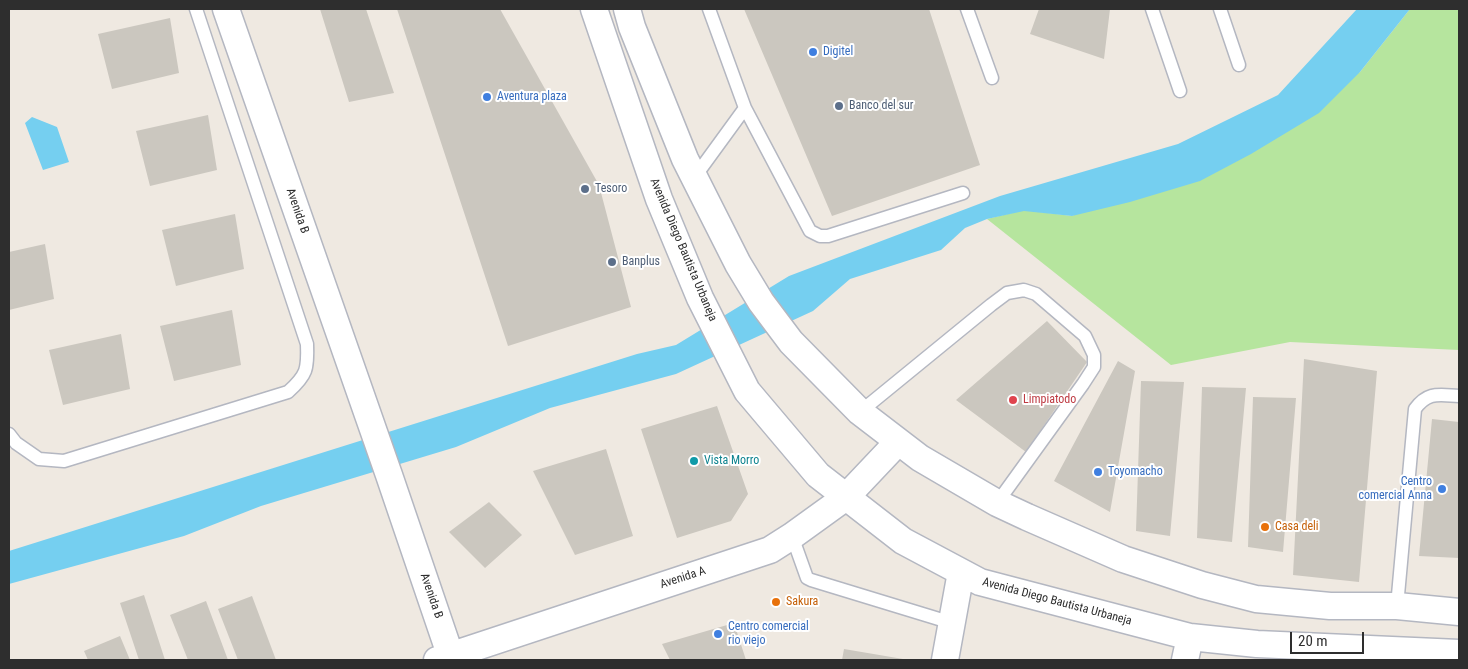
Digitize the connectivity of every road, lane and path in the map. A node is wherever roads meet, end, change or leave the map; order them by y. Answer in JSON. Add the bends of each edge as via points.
{"nodes":[{"id":1,"x":196,"y":9,"type":"edge"},
{"id":2,"x":226,"y":9,"type":"edge"},
{"id":3,"x":594,"y":9,"type":"edge"},
{"id":4,"x":627,"y":9,"type":"edge"},
{"id":5,"x":709,"y":9,"type":"edge"},
{"id":6,"x":967,"y":9,"type":"edge"},
{"id":7,"x":1152,"y":9,"type":"edge"},
{"id":8,"x":1220,"y":9,"type":"edge"},
{"id":9,"x":1239,"y":65,"type":"dead end"},
{"id":10,"x":992,"y":78,"type":"dead end"},
{"id":11,"x":1180,"y":91,"type":"dead end"},
{"id":12,"x":745,"y":108,"type":"junction"},
{"id":13,"x":694,"y":178,"type":"junction"},
{"id":14,"x":963,"y":194,"type":"dead end"},
{"id":15,"x":1459,"y":396,"type":"edge"},
{"id":16,"x":860,"y":412,"type":"junction"},
{"id":17,"x":9,"y":434,"type":"edge"},
{"id":18,"x":898,"y":442,"type":"junction"},
{"id":19,"x":846,"y":497,"type":"junction"},
{"id":20,"x":997,"y":503,"type":"junction"},
{"id":21,"x":792,"y":536,"type":"junction"},
{"id":22,"x":961,"y":572,"type":"junction"},
{"id":23,"x":1397,"y":606,"type":"junction"},
{"id":24,"x":1459,"y":612,"type":"edge"},
{"id":25,"x":952,"y":623,"type":"junction"},
{"id":26,"x":1187,"y":648,"type":"edge"},
{"id":27,"x":1459,"y":653,"type":"edge"},
{"id":28,"x":1403,"y":655,"type":"edge"},
{"id":29,"x":447,"y":659,"type":"edge"},
{"id":30,"x":945,"y":660,"type":"edge"}],
"edges":[{"from":1,"to":17,"type":"lane","via":[[307,344],[308,364],[302,380],[288,392],[64,461],[40,458],[16,443]]},
{"from":2,"to":29,"type":"street","name":"Avenida B","via":[[389,475]]},
{"from":3,"to":19,"type":"street","name":"Avenida Diego Bautista Urbaneja","via":[[659,199],[700,298],[747,391],[818,476]]},
{"from":4,"to":13,"type":"street"},
{"from":5,"to":12,"type":"lane"},
{"from":6,"to":10,"type":"lane"},
{"from":7,"to":11,"type":"lane"},
{"from":8,"to":9,"type":"lane"},
{"from":12,"to":13,"type":"lane"},
{"from":12,"to":14,"type":"lane","via":[[810,231],[820,236]]},
{"from":13,"to":16,"type":"street","via":[[761,302],[791,342]]},
{"from":15,"to":23,"type":"lane","via":[[1427,396],[1415,409]]},
{"from":16,"to":18,"type":"street"},
{"from":16,"to":20,"type":"lane","via":[[990,305],[1008,293],[1024,290],[1036,294],[1085,336],[1094,355],[1094,366]]},
{"from":18,"to":19,"type":"street","name":"Avenida A"},
{"from":18,"to":20,"type":"street"},
{"from":19,"to":21,"type":"street","name":"Avenida A"},
{"from":19,"to":22,"type":"street","name":"Avenida Diego Bautista Urbaneja","via":[[903,541]]},
{"from":20,"to":23,"type":"street","via":[[1122,559],[1256,599],[1330,606]]},
{"from":21,"to":25,"type":"lane","via":[[807,578]]},
{"from":21,"to":29,"type":"street","name":"Avenida A","via":[[770,550]]},
{"from":22,"to":25,"type":"street"},
{"from":22,"to":26,"type":"street","name":"Avenida Diego Bautista Urbaneja","via":[[980,582]]},
{"from":23,"to":24,"type":"street"},
{"from":25,"to":30,"type":"street"},
{"from":26,"to":28,"type":"street","name":"Avenida Diego Bautista Urbaneja","via":[[1257,644]]},
{"from":27,"to":28,"type":"street","name":"Avenida Diego Bautista Urbaneja"}]}
